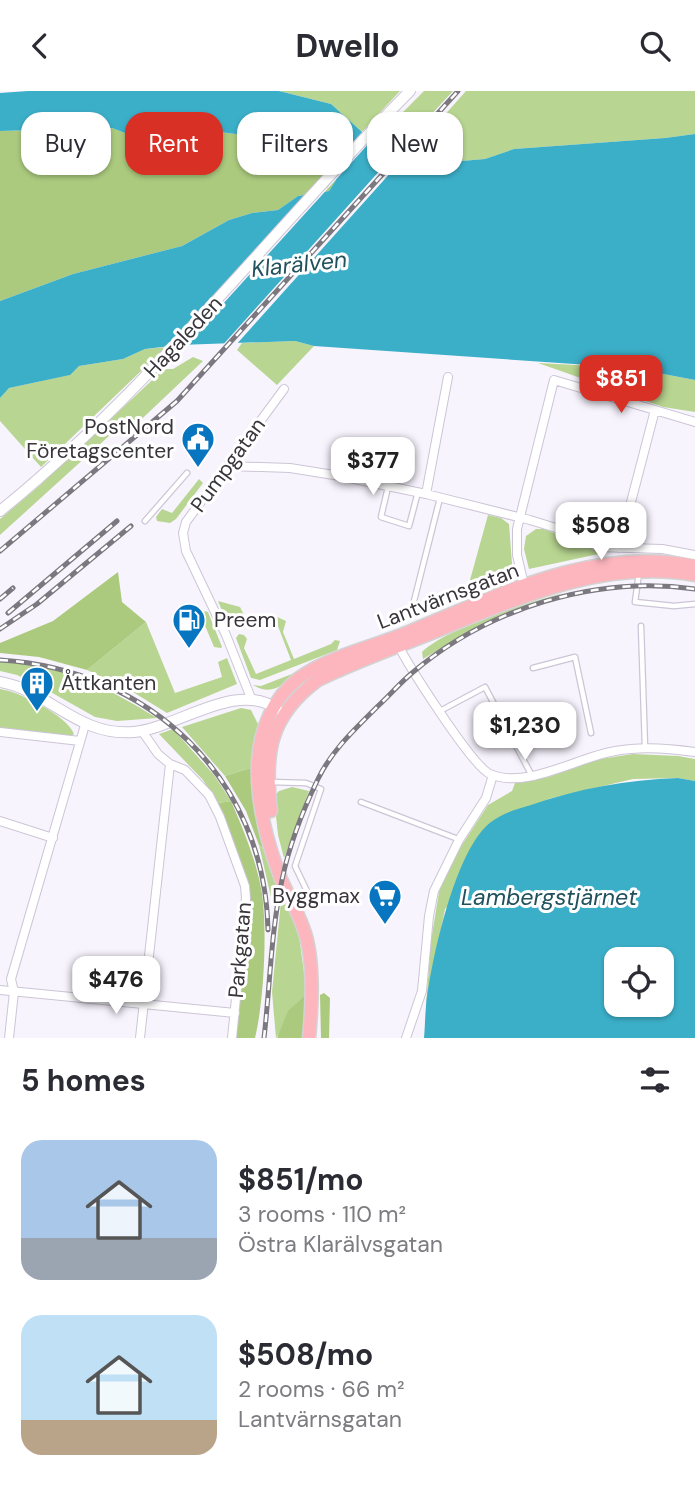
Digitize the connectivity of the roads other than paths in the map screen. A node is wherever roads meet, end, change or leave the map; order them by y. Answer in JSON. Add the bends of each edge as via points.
{"nodes":[{"id":1,"x":410,"y":91,"type":"edge"},
{"id":2,"x":448,"y":377,"type":"dead end"},
{"id":3,"x":284,"y":389,"type":"dead end"},
{"id":4,"x":655,"y":410,"type":"junction"},
{"id":5,"x":695,"y":422,"type":"edge"},
{"id":6,"x":96,"y":426,"type":"junction"},
{"id":7,"x":228,"y":466,"type":"junction"},
{"id":8,"x":187,"y":473,"type":"dead end"},
{"id":9,"x":388,"y":486,"type":"junction"},
{"id":10,"x":422,"y":493,"type":"junction"},
{"id":11,"x":440,"y":497,"type":"junction"},
{"id":12,"x":0,"y":505,"type":"edge"},
{"id":13,"x":0,"y":511,"type":"edge"},
{"id":14,"x":519,"y":518,"type":"junction"},
{"id":15,"x":145,"y":521,"type":"dead end"},
{"id":16,"x":619,"y":548,"type":"junction"},
{"id":17,"x":695,"y":555,"type":"edge"},
{"id":18,"x":695,"y":566,"type":"edge"},
{"id":19,"x":639,"y":572,"type":"junction"},
{"id":20,"x":695,"y":575,"type":"edge"},
{"id":21,"x":525,"y":591,"type":"junction"},
{"id":22,"x":414,"y":601,"type":"dead end"},
{"id":23,"x":695,"y":604,"type":"edge"},
{"id":24,"x":641,"y":626,"type":"dead end"},
{"id":25,"x":397,"y":642,"type":"junction"},
{"id":26,"x":533,"y":669,"type":"dead end"},
{"id":27,"x":0,"y":682,"type":"edge"},
{"id":28,"x":251,"y":698,"type":"junction"},
{"id":29,"x":278,"y":710,"type":"junction"},
{"id":30,"x":440,"y":711,"type":"junction"},
{"id":31,"x":85,"y":725,"type":"junction"},
{"id":32,"x":142,"y":731,"type":"junction"},
{"id":33,"x":0,"y":732,"type":"edge"},
{"id":34,"x":591,"y":733,"type":"dead end"},
{"id":35,"x":80,"y":741,"type":"junction"},
{"id":36,"x":645,"y":748,"type":"junction"},
{"id":37,"x":695,"y":752,"type":"edge"},
{"id":38,"x":170,"y":764,"type":"junction"},
{"id":39,"x":493,"y":775,"type":"junction"},
{"id":40,"x":531,"y":776,"type":"junction"},
{"id":41,"x":264,"y":783,"type":"junction"},
{"id":42,"x":361,"y":802,"type":"dead end"},
{"id":43,"x":0,"y":821,"type":"edge"},
{"id":44,"x":53,"y":838,"type":"junction"},
{"id":45,"x":459,"y":839,"type":"junction"},
{"id":46,"x":314,"y":906,"type":"dead end"},
{"id":47,"x":0,"y":990,"type":"edge"},
{"id":48,"x":14,"y":992,"type":"junction"},
{"id":49,"x":143,"y":1004,"type":"junction"},
{"id":50,"x":234,"y":1013,"type":"junction"},
{"id":51,"x":9,"y":1038,"type":"edge"},
{"id":52,"x":140,"y":1038,"type":"edge"},
{"id":53,"x":232,"y":1038,"type":"edge"},
{"id":54,"x":309,"y":1038,"type":"edge"},
{"id":55,"x":315,"y":1038,"type":"edge"},
{"id":56,"x":406,"y":1038,"type":"edge"}],
"edges":[{"from":1,"to":6,"type":"street","name":"Hagaleden","via":[[148,376]]},
{"from":2,"to":10,"type":"street"},
{"from":3,"to":7,"type":"street","name":"Pumpgatan"},
{"from":4,"to":5,"type":"street"},
{"from":4,"to":14,"type":"street","via":[[554,380]]},
{"from":4,"to":16,"type":"street"},
{"from":6,"to":12,"type":"street","name":"Hagaleden"},
{"from":6,"to":13,"type":"street","name":"Hagaleden"},
{"from":7,"to":9,"type":"street","via":[[290,468]]},
{"from":7,"to":28,"type":"street","name":"Pumpgatan","via":[[186,522],[184,542]]},
{"from":8,"to":15,"type":"lane"},
{"from":9,"to":10,"type":"street"},
{"from":9,"to":10,"type":"lane","via":[[381,517],[409,526]]},
{"from":10,"to":11,"type":"street"},
{"from":11,"to":14,"type":"street"},
{"from":11,"to":22,"type":"lane"},
{"from":14,"to":16,"type":"street","via":[[569,532],[590,545]]},
{"from":14,"to":21,"type":"street","via":[[516,541]]},
{"from":16,"to":17,"type":"street"},
{"from":18,"to":21,"type":"main road","name":"Lantvärnsgatan","via":[[608,563],[573,570]]},
{"from":19,"to":20,"type":"main road","name":"Lantvärnsgatan"},
{"from":19,"to":21,"type":"main road","name":"Lantvärnsgatan","via":[[593,576]]},
{"from":19,"to":23,"type":"lane","via":[[635,602]]},
{"from":21,"to":25,"type":"main road","name":"Lantvärnsgatan"},
{"from":24,"to":36,"type":"lane"},
{"from":25,"to":29,"type":"main road","name":"Lantvärnsgatan","via":[[313,670],[298,679]]},
{"from":25,"to":30,"type":"street"},
{"from":26,"to":34,"type":"lane","via":[[575,657]]},
{"from":27,"to":31,"type":"street","via":[[18,687]]},
{"from":28,"to":29,"type":"street"},
{"from":28,"to":32,"type":"street"},
{"from":29,"to":41,"type":"main road"},
{"from":30,"to":39,"type":"street","via":[[478,764]]},
{"from":30,"to":40,"type":"lane","via":[[485,687]]},
{"from":31,"to":32,"type":"street","via":[[118,732]]},
{"from":31,"to":35,"type":"street"},
{"from":32,"to":38,"type":"street","name":"Parkgatan"},
{"from":33,"to":35,"type":"street"},
{"from":35,"to":44,"type":"street"},
{"from":36,"to":37,"type":"street"},
{"from":36,"to":40,"type":"street","via":[[595,755]]},
{"from":38,"to":49,"type":"street"},
{"from":38,"to":50,"type":"street","name":"Parkgatan","via":[[185,770],[209,795],[245,886]]},
{"from":39,"to":40,"type":"street"},
{"from":39,"to":45,"type":"street","via":[[486,798]]},
{"from":41,"to":46,"type":"lane","via":[[306,783],[321,789],[295,866]]},
{"from":41,"to":54,"type":"main road","via":[[274,858],[307,943]]},
{"from":41,"to":55,"type":"main road","via":[[279,854],[313,943]]},
{"from":42,"to":45,"type":"lane"},
{"from":43,"to":44,"type":"street"},
{"from":44,"to":48,"type":"street","via":[[11,979]]},
{"from":45,"to":56,"type":"street","via":[[434,891],[422,991]]},
{"from":47,"to":48,"type":"street"},
{"from":48,"to":49,"type":"street"},
{"from":48,"to":51,"type":"street"},
{"from":49,"to":50,"type":"street"},
{"from":49,"to":52,"type":"street"},
{"from":50,"to":53,"type":"street","name":"Parkgatan"}]}
